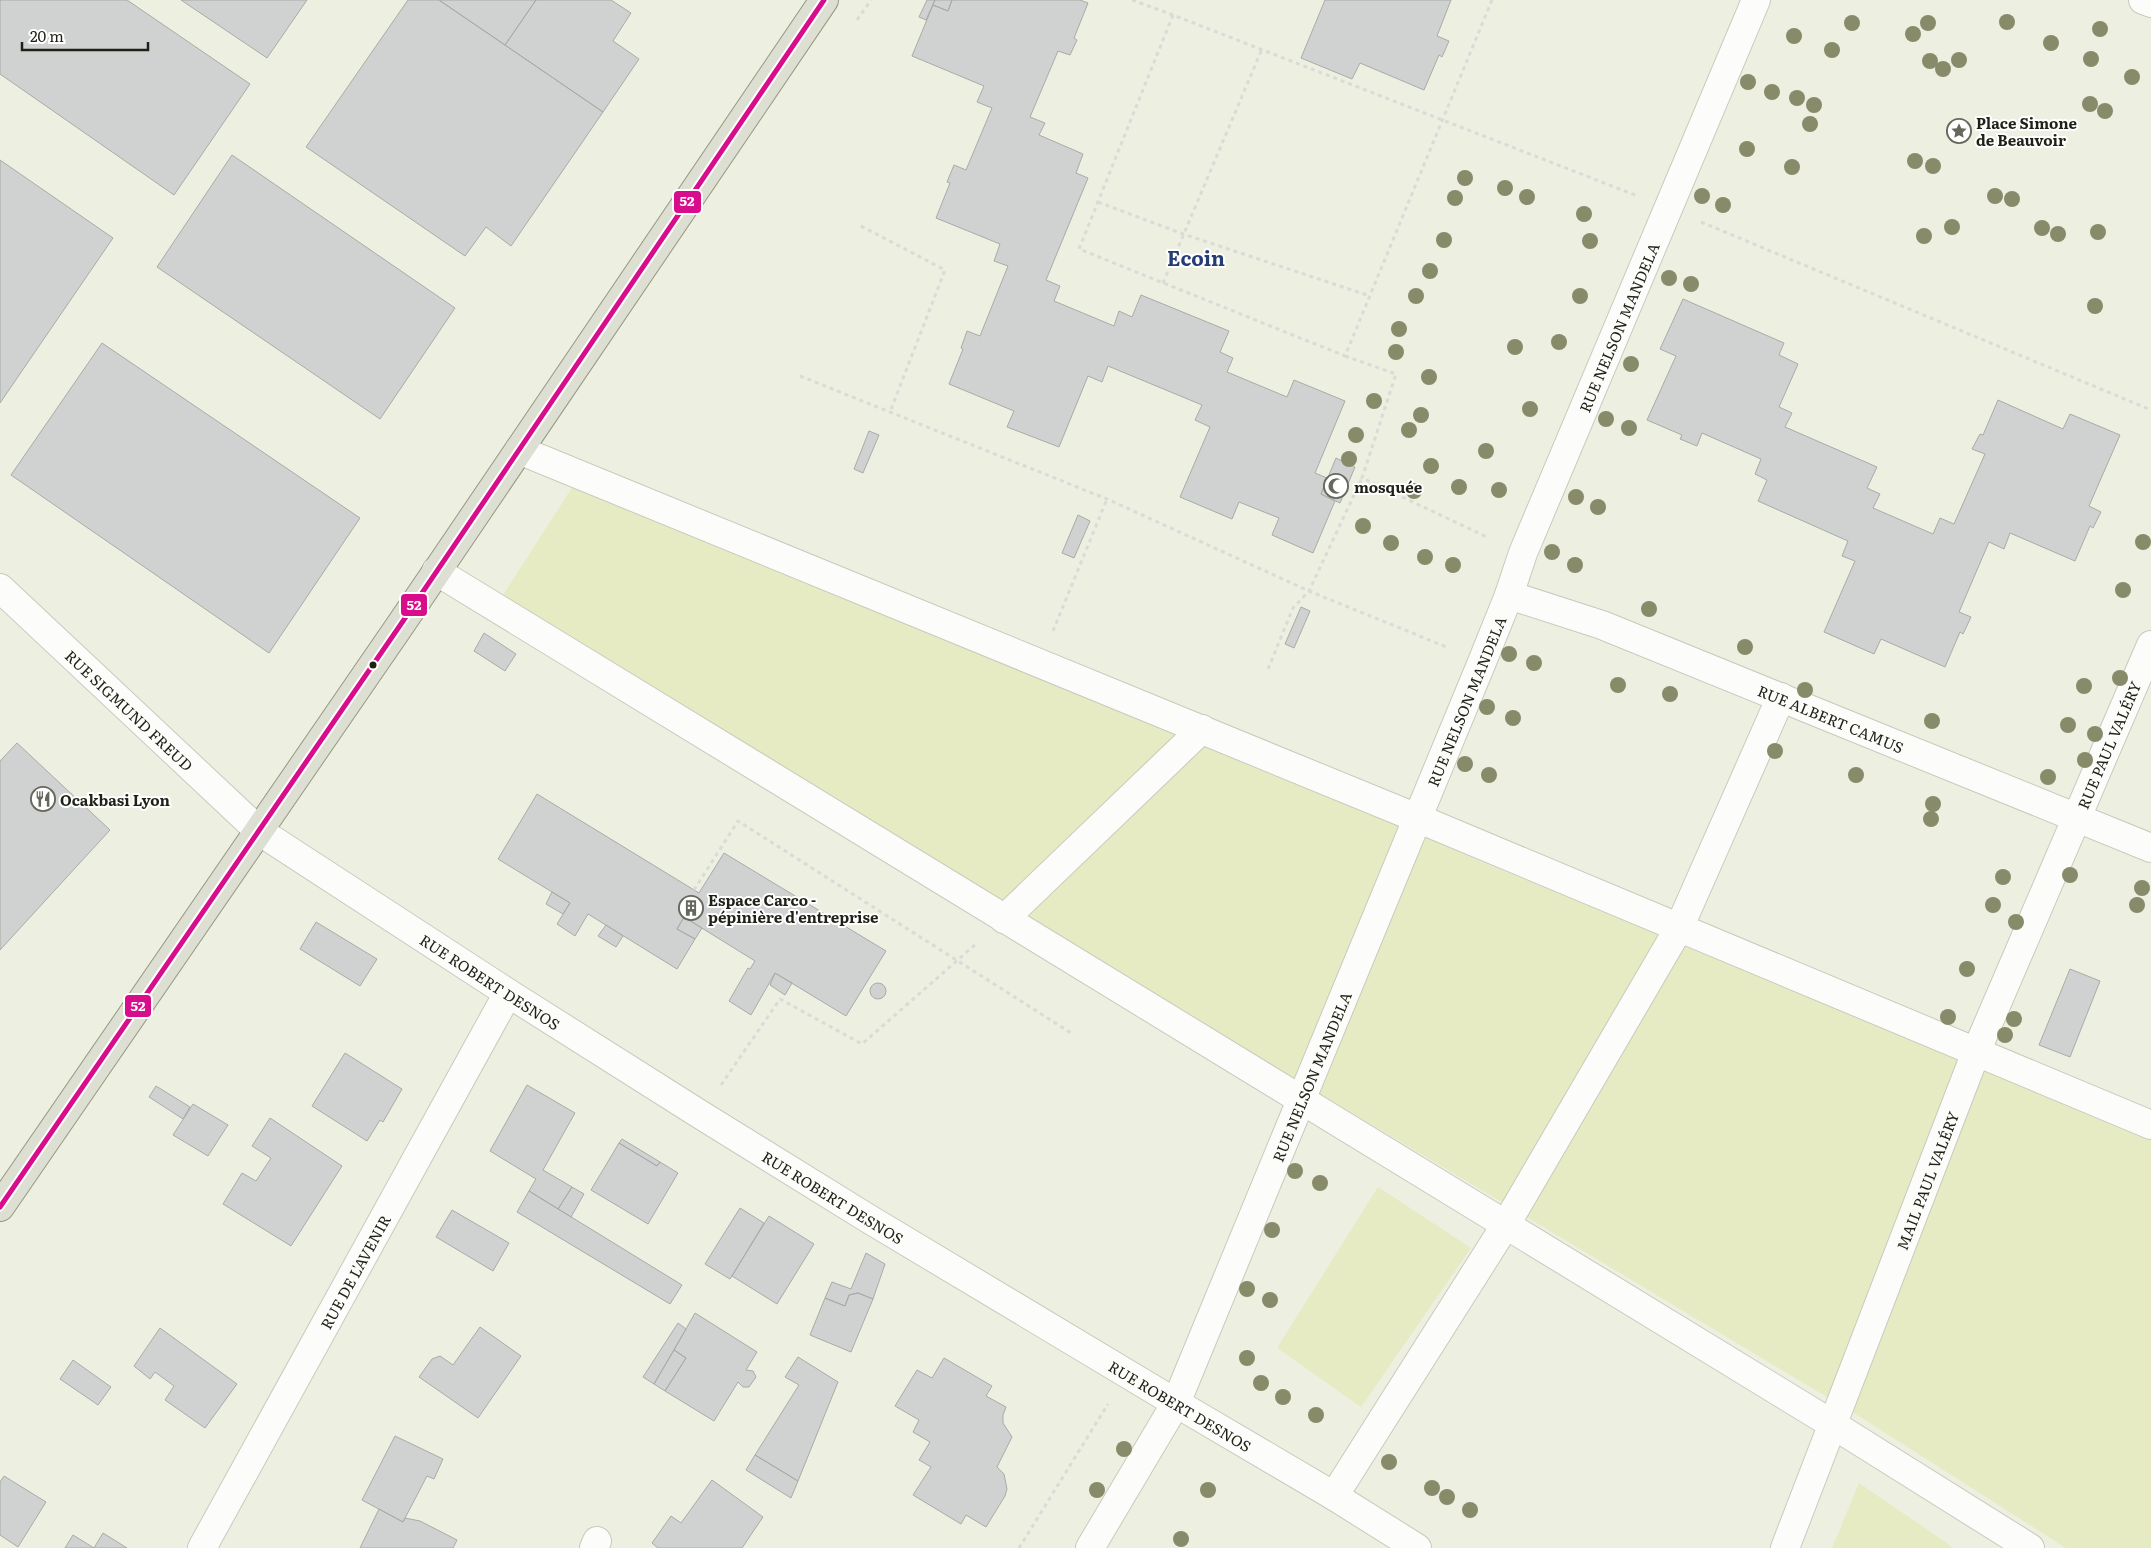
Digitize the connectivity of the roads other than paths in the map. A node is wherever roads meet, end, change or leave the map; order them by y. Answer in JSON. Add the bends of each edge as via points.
{"nodes":[{"id":1,"x":824,"y":0,"type":"edge"},
{"id":2,"x":1756,"y":0,"type":"edge"},
{"id":3,"x":2143,"y":0,"type":"edge"},
{"id":4,"x":2151,"y":4,"type":"edge"},
{"id":5,"x":519,"y":450,"type":"junction"},
{"id":6,"x":436,"y":571,"type":"junction"},
{"id":7,"x":0,"y":588,"type":"edge"},
{"id":8,"x":1509,"y":595,"type":"junction"},
{"id":9,"x":2151,"y":646,"type":"edge"},
{"id":10,"x":1781,"y":697,"type":"junction"},
{"id":11,"x":1202,"y":729,"type":"junction"},
{"id":12,"x":2077,"y":817,"type":"junction"},
{"id":13,"x":1417,"y":818,"type":"junction"},
{"id":14,"x":259,"y":830,"type":"junction"},
{"id":15,"x":2151,"y":848,"type":"edge"},
{"id":16,"x":1004,"y":919,"type":"junction"},
{"id":17,"x":1679,"y":928,"type":"junction"},
{"id":18,"x":508,"y":993,"type":"junction"},
{"id":19,"x":1976,"y":1052,"type":"junction"},
{"id":20,"x":1301,"y":1100,"type":"junction"},
{"id":21,"x":2151,"y":1126,"type":"edge"},
{"id":22,"x":0,"y":1207,"type":"edge"},
{"id":23,"x":1505,"y":1226,"type":"junction"},
{"id":24,"x":1176,"y":1403,"type":"junction"},
{"id":25,"x":1832,"y":1424,"type":"junction"},
{"id":26,"x":1334,"y":1496,"type":"junction"},
{"id":27,"x":202,"y":1548,"type":"edge"},
{"id":28,"x":1090,"y":1548,"type":"edge"},
{"id":29,"x":1417,"y":1548,"type":"edge"},
{"id":30,"x":1785,"y":1548,"type":"edge"},
{"id":31,"x":2030,"y":1548,"type":"edge"}],
"edges":[{"from":1,"to":5,"type":"main road"},
{"from":2,"to":8,"type":"street","name":"RUE NELSON MANDELA","via":[[1523,553]]},
{"from":3,"to":4,"type":"street"},
{"from":5,"to":6,"type":"main road"},
{"from":5,"to":11,"type":"street"},
{"from":6,"to":14,"type":"main road"},
{"from":6,"to":16,"type":"street"},
{"from":7,"to":14,"type":"street","name":"RUE SIGMUND FREUD"},
{"from":8,"to":10,"type":"street","name":"RUE ALBERT CAMUS","via":[[1602,625]]},
{"from":8,"to":13,"type":"street","name":"RUE NELSON MANDELA"},
{"from":9,"to":12,"type":"street","name":"RUE PAUL VALÉRY"},
{"from":10,"to":12,"type":"street","name":"RUE ALBERT CAMUS"},
{"from":10,"to":17,"type":"street"},
{"from":11,"to":13,"type":"street"},
{"from":11,"to":16,"type":"street"},
{"from":12,"to":15,"type":"street","name":"RUE ALBERT CAMUS"},
{"from":12,"to":19,"type":"street","name":"MAIL PAUL VALÉRY"},
{"from":13,"to":17,"type":"street"},
{"from":13,"to":20,"type":"street","name":"RUE NELSON MANDELA"},
{"from":14,"to":18,"type":"street","name":"RUE ROBERT DESNOS"},
{"from":14,"to":22,"type":"main road"},
{"from":16,"to":20,"type":"street"},
{"from":17,"to":19,"type":"street"},
{"from":17,"to":23,"type":"street"},
{"from":18,"to":24,"type":"street","name":"RUE ROBERT DESNOS","via":[[869,1219]]},
{"from":18,"to":27,"type":"street","name":"RUE DE L'AVENIR"},
{"from":19,"to":21,"type":"street"},
{"from":19,"to":25,"type":"street","name":"MAIL PAUL VALÉRY"},
{"from":20,"to":23,"type":"street"},
{"from":20,"to":24,"type":"street","name":"RUE NELSON MANDELA"},
{"from":23,"to":25,"type":"street"},
{"from":23,"to":26,"type":"street"},
{"from":24,"to":26,"type":"street","name":"RUE ROBERT DESNOS"},
{"from":24,"to":28,"type":"street","name":"RUE NELSON MANDELA"},
{"from":25,"to":30,"type":"street","name":"MAIL PAUL VALÉRY"},
{"from":25,"to":31,"type":"street"},
{"from":26,"to":29,"type":"street","name":"RUE ROBERT DESNOS"}]}
